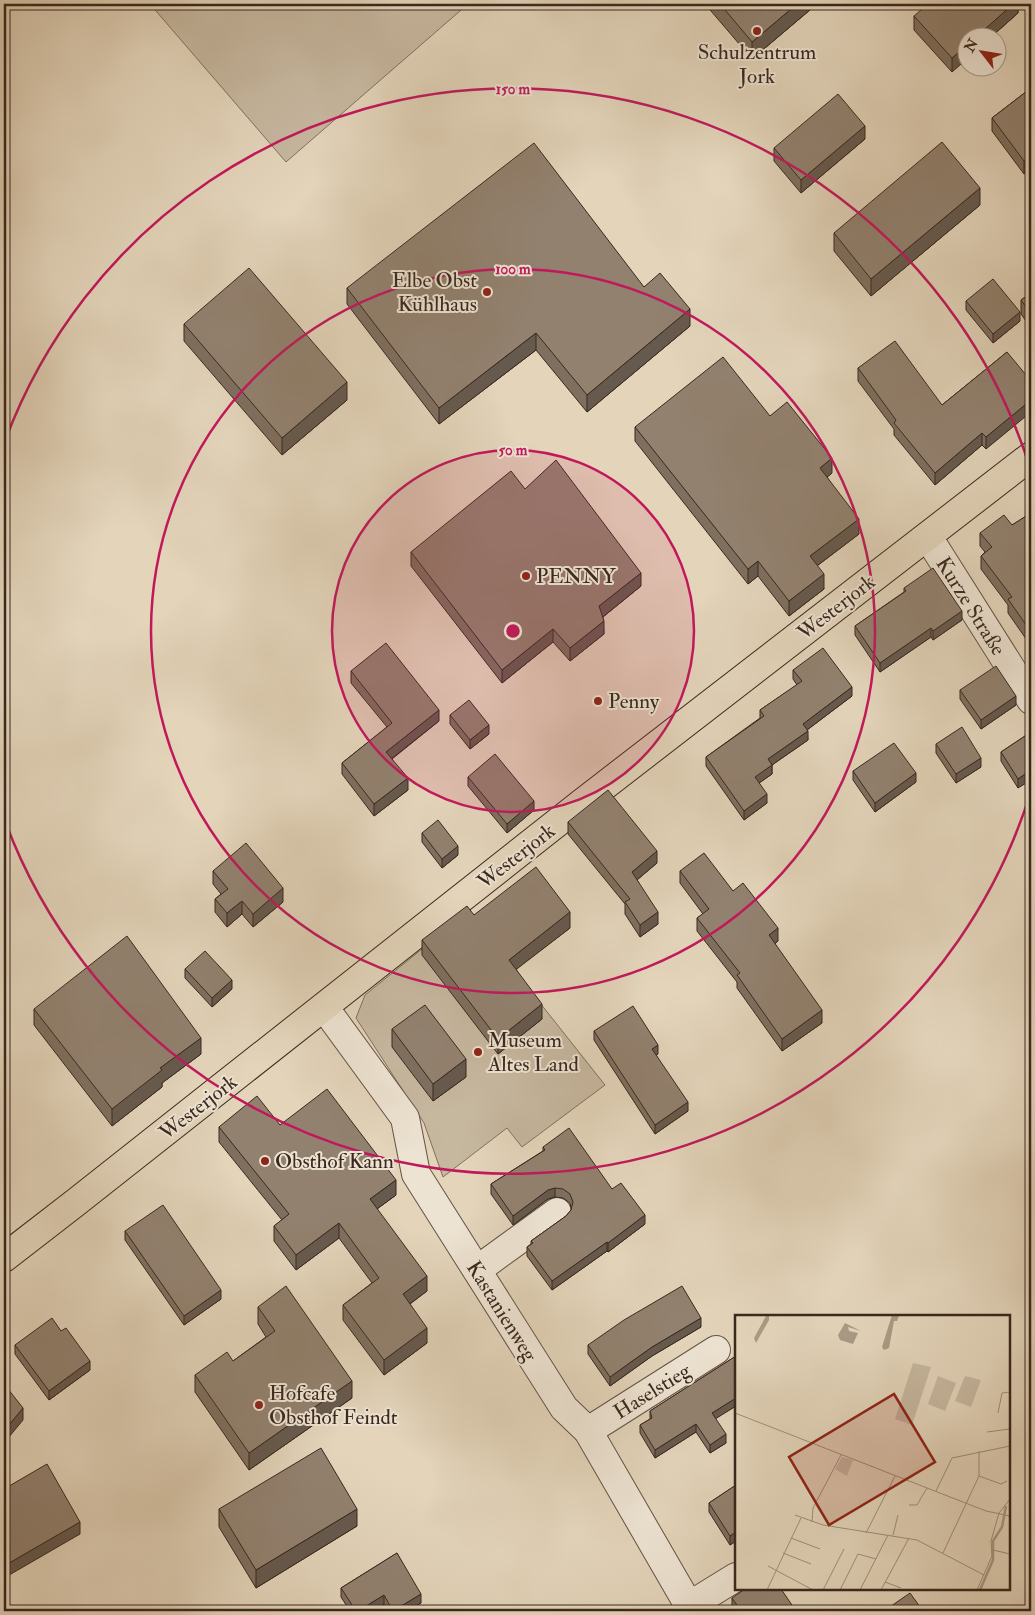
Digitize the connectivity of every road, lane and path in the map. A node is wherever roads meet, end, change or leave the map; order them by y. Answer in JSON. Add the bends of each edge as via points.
{"nodes":[{"id":1,"x":1031,"y":456,"type":"edge"},
{"id":2,"x":928,"y":537,"type":"junction"},
{"id":3,"x":1031,"y":700,"type":"edge"},
{"id":4,"x":324,"y":1007,"type":"junction"},
{"id":5,"x":557,"y":1212,"type":"dead end"},
{"id":6,"x":4,"y":1258,"type":"edge"},
{"id":7,"x":477,"y":1270,"type":"junction"},
{"id":8,"x":716,"y":1350,"type":"dead end"},
{"id":9,"x":588,"y":1431,"type":"junction"},
{"id":10,"x":735,"y":1578,"type":"edge"},
{"id":11,"x":690,"y":1608,"type":"edge"}],
"edges":[{"from":1,"to":2,"type":"main road","name":"Westerjork"},
{"from":2,"to":3,"type":"street","name":"Kurze Straße"},
{"from":2,"to":4,"type":"main road","name":"Westerjork"},
{"from":4,"to":6,"type":"main road","name":"Westerjork"},
{"from":4,"to":7,"type":"street","name":"Kastanienweg","via":[[405,1118],[416,1174]]},
{"from":5,"to":7,"type":"street"},
{"from":7,"to":9,"type":"street","name":"Kastanienweg","via":[[564,1408]]},
{"from":8,"to":9,"type":"street","name":"Haselstieg"},
{"from":9,"to":11,"type":"street","name":"Kastanienweg"},
{"from":10,"to":11,"type":"street"}]}
